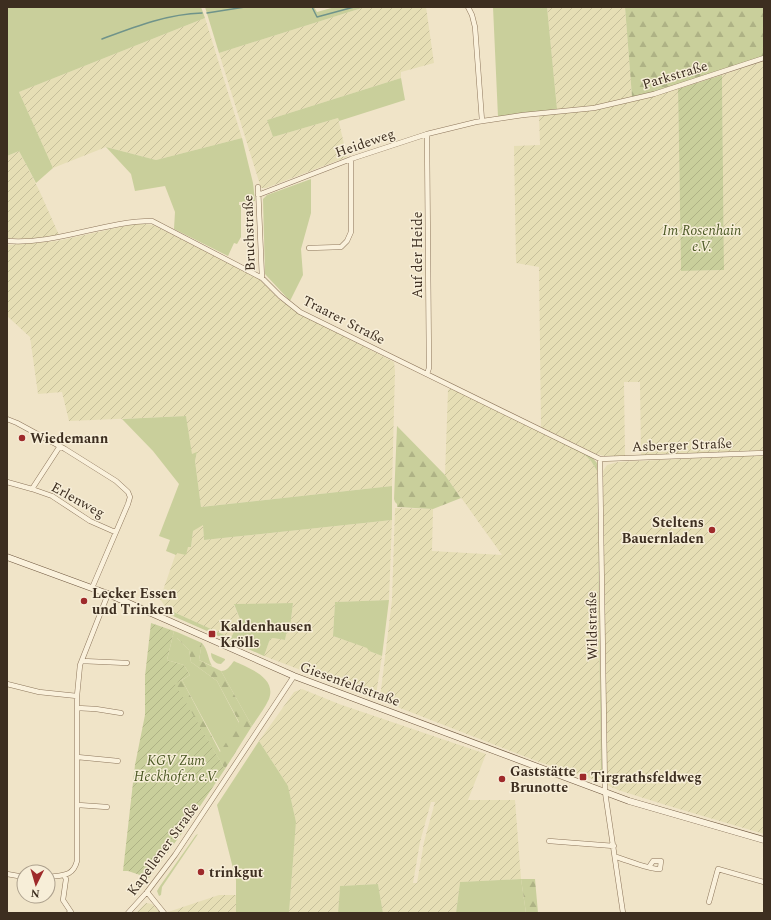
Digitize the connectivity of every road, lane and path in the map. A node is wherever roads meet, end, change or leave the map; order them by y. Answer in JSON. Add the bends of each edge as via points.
{"nodes":[{"id":1,"x":468,"y":7,"type":"edge"},
{"id":2,"x":764,"y":58,"type":"edge"},
{"id":3,"x":592,"y":109,"type":"joint"},
{"id":4,"x":482,"y":121,"type":"junction"},
{"id":5,"x":427,"y":134,"type":"junction"},
{"id":6,"x":351,"y":159,"type":"junction"},
{"id":7,"x":258,"y":187,"type":"dead end"},
{"id":8,"x":258,"y":195,"type":"junction"},
{"id":9,"x":7,"y":241,"type":"edge"},
{"id":10,"x":309,"y":248,"type":"dead end"},
{"id":11,"x":262,"y":278,"type":"junction"},
{"id":12,"x":427,"y":374,"type":"junction"},
{"id":13,"x":7,"y":419,"type":"edge"},
{"id":14,"x":60,"y":446,"type":"junction"},
{"id":15,"x":764,"y":453,"type":"edge"},
{"id":16,"x":600,"y":459,"type":"junction"},
{"id":17,"x":7,"y":482,"type":"edge"},
{"id":18,"x":32,"y":489,"type":"junction"},
{"id":19,"x":115,"y":532,"type":"junction"},
{"id":20,"x":7,"y":557,"type":"edge"},
{"id":21,"x":92,"y":588,"type":"junction"},
{"id":22,"x":108,"y":594,"type":"junction"},
{"id":23,"x":82,"y":661,"type":"junction"},
{"id":24,"x":127,"y":663,"type":"dead end"},
{"id":25,"x":294,"y":676,"type":"junction"},
{"id":26,"x":7,"y":684,"type":"edge"},
{"id":27,"x":77,"y":696,"type":"junction"},
{"id":28,"x":77,"y":708,"type":"junction"},
{"id":29,"x":121,"y":713,"type":"dead end"},
{"id":30,"x":77,"y":757,"type":"junction"},
{"id":31,"x":118,"y":761,"type":"dead end"},
{"id":32,"x":606,"y":792,"type":"junction"},
{"id":33,"x":78,"y":805,"type":"junction"},
{"id":34,"x":107,"y":807,"type":"dead end"},
{"id":35,"x":764,"y":840,"type":"edge"},
{"id":36,"x":550,"y":841,"type":"dead end"},
{"id":37,"x":614,"y":846,"type":"junction"},
{"id":38,"x":616,"y":857,"type":"junction"},
{"id":39,"x":650,"y":867,"type":"dead end"},
{"id":40,"x":64,"y":875,"type":"junction"},
{"id":41,"x":56,"y":876,"type":"edge"},
{"id":42,"x":764,"y":882,"type":"edge"},
{"id":43,"x":148,"y":892,"type":"junction"},
{"id":44,"x":709,"y":902,"type":"dead end"},
{"id":45,"x":69,"y":913,"type":"edge"},
{"id":46,"x":128,"y":913,"type":"edge"},
{"id":47,"x":164,"y":913,"type":"edge"},
{"id":48,"x":623,"y":913,"type":"edge"}],
"edges":[{"from":1,"to":4,"type":"street","via":[[475,27]]},
{"from":2,"to":3,"type":"street","name":"Parkstraße","via":[[654,94]]},
{"from":3,"to":4,"type":"street","name":"Heideweg"},
{"from":4,"to":5,"type":"street","name":"Heideweg"},
{"from":5,"to":6,"type":"street","name":"Heideweg"},
{"from":5,"to":12,"type":"street","name":"Auf der Heide"},
{"from":6,"to":8,"type":"street","name":"Heideweg"},
{"from":6,"to":10,"type":"street","via":[[351,232],[347,241],[341,247]]},
{"from":7,"to":8,"type":"street","name":"Bruchstraße"},
{"from":8,"to":11,"type":"street","name":"Bruchstraße"},
{"from":9,"to":11,"type":"street","name":"Traarer Straße","via":[[30,241],[74,235],[137,221],[152,221]]},
{"from":11,"to":12,"type":"street","name":"Traarer Straße","via":[[300,312]]},
{"from":12,"to":16,"type":"street","name":"Traarer Straße"},
{"from":13,"to":14,"type":"street"},
{"from":14,"to":18,"type":"street"},
{"from":14,"to":19,"type":"street","via":[[116,481],[128,492],[128,504]]},
{"from":15,"to":16,"type":"street","name":"Asberger Straße"},
{"from":16,"to":32,"type":"street","name":"Wildstraße"},
{"from":17,"to":18,"type":"street","name":"Erlenweg"},
{"from":18,"to":19,"type":"street","name":"Erlenweg","via":[[52,496],[90,521]]},
{"from":19,"to":21,"type":"street"},
{"from":20,"to":21,"type":"main road","name":"Giesenfeldstraße"},
{"from":21,"to":22,"type":"main road","name":"Giesenfeldstraße"},
{"from":22,"to":23,"type":"street"},
{"from":22,"to":25,"type":"main road","name":"Giesenfeldstraße"},
{"from":23,"to":24,"type":"street"},
{"from":23,"to":27,"type":"street"},
{"from":25,"to":32,"type":"main road","name":"Giesenfeldstraße"},
{"from":25,"to":43,"type":"street","name":"Kapellener Straße","via":[[176,855]]},
{"from":26,"to":27,"type":"street","via":[[39,692]]},
{"from":27,"to":28,"type":"street"},
{"from":28,"to":29,"type":"street"},
{"from":28,"to":30,"type":"street"},
{"from":30,"to":31,"type":"street"},
{"from":30,"to":33,"type":"street"},
{"from":32,"to":35,"type":"main road","name":"Giesenfeldstraße"},
{"from":32,"to":37,"type":"street"},
{"from":33,"to":34,"type":"street"},
{"from":33,"to":40,"type":"street","via":[[77,861],[71,873]]},
{"from":36,"to":37,"type":"street"},
{"from":37,"to":38,"type":"street"},
{"from":38,"to":39,"type":"street"},
{"from":38,"to":48,"type":"street"},
{"from":40,"to":41,"type":"street"},
{"from":40,"to":45,"type":"street","via":[[66,879],[63,900],[71,912]]},
{"from":42,"to":44,"type":"street","via":[[718,869]]},
{"from":43,"to":46,"type":"street","name":"Kapellener Straße"},
{"from":43,"to":47,"type":"street"}]}
